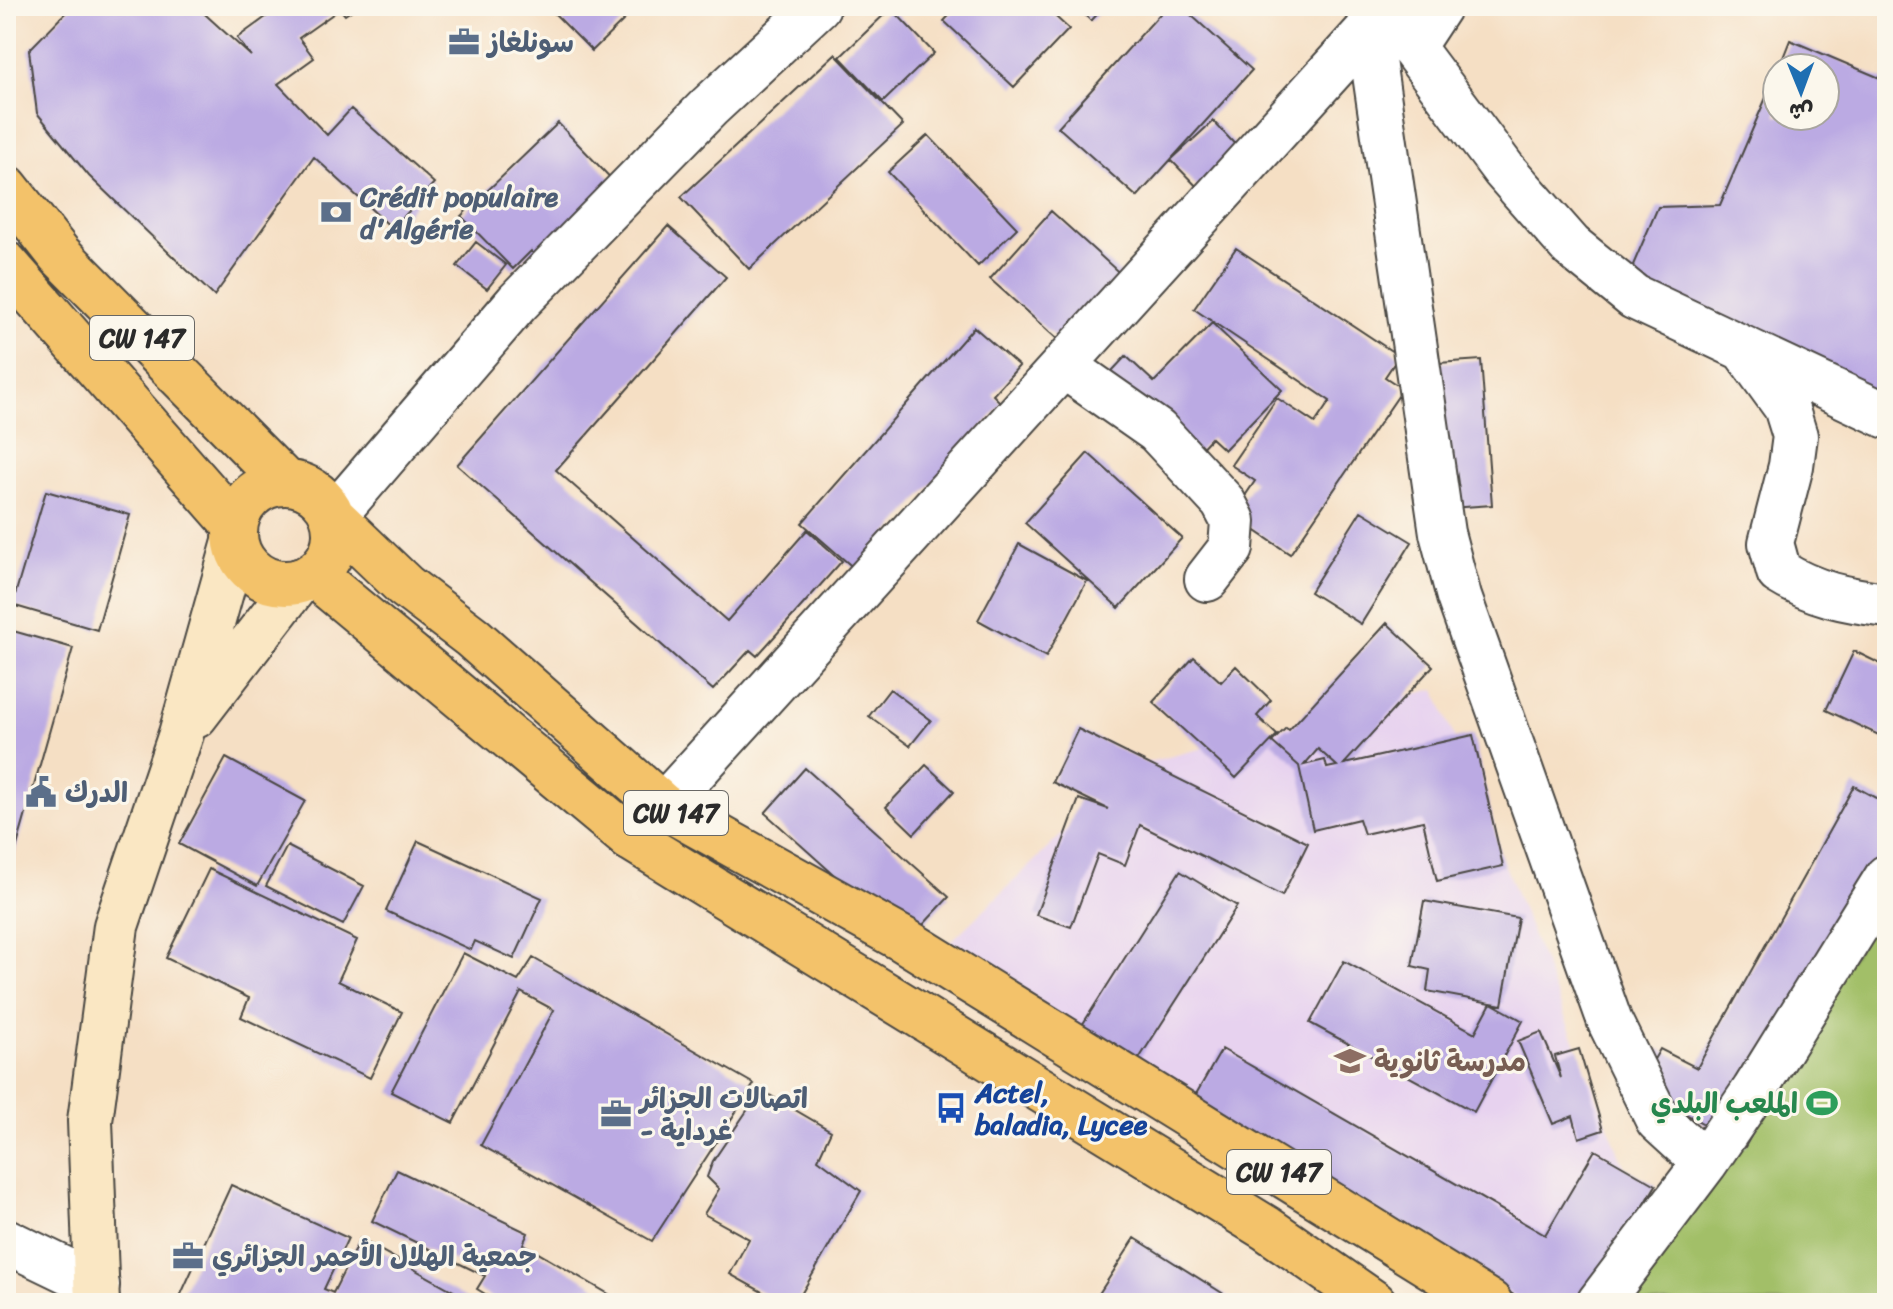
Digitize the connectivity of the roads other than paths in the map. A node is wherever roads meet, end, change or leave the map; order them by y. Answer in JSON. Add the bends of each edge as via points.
{"nodes":[{"id":1,"x":818,"y":6,"type":"edge"},
{"id":2,"x":1439,"y":6,"type":"edge"},
{"id":3,"x":1372,"y":19,"type":"edge"},
{"id":4,"x":1412,"y":47,"type":"junction"},
{"id":5,"x":6,"y":187,"type":"edge"},
{"id":6,"x":6,"y":264,"type":"edge"},
{"id":7,"x":1741,"y":345,"type":"junction"},
{"id":8,"x":1064,"y":366,"type":"junction"},
{"id":9,"x":1887,"y":416,"type":"edge"},
{"id":10,"x":285,"y":482,"type":"junction"},
{"id":11,"x":333,"y":517,"type":"junction"},
{"id":12,"x":235,"y":534,"type":"junction"},
{"id":13,"x":306,"y":578,"type":"junction"},
{"id":14,"x":1207,"y":579,"type":"dead end"},
{"id":15,"x":1887,"y":605,"type":"edge"},
{"id":16,"x":181,"y":734,"type":"junction"},
{"id":17,"x":663,"y":806,"type":"junction"},
{"id":18,"x":630,"y":838,"type":"junction"},
{"id":19,"x":1887,"y":877,"type":"edge"},
{"id":20,"x":1705,"y":1163,"type":"junction"},
{"id":21,"x":6,"y":1241,"type":"edge"},
{"id":22,"x":97,"y":1294,"type":"edge"},
{"id":23,"x":1374,"y":1303,"type":"edge"},
{"id":24,"x":1490,"y":1303,"type":"edge"},
{"id":25,"x":1599,"y":1303,"type":"edge"}],
"edges":[{"from":1,"to":11,"type":"street","via":[[709,107],[517,303]]},
{"from":2,"to":4,"type":"street"},
{"from":3,"to":4,"type":"street"},
{"from":3,"to":8,"type":"street"},
{"from":3,"to":20,"type":"street","via":[[1442,533],[1459,597],[1623,1051],[1658,1120]]},
{"from":4,"to":7,"type":"street","via":[[1504,170],[1571,246],[1634,297]]},
{"from":5,"to":10,"type":"main road","number":"CW 147","via":[[59,254]]},
{"from":6,"to":12,"type":"main road","number":"CW 147"},
{"from":7,"to":9,"type":"street"},
{"from":7,"to":15,"type":"street","via":[[1786,407],[1795,436],[1771,543],[1779,572],[1837,598]]},
{"from":8,"to":14,"type":"street","via":[[1157,431],[1223,502],[1233,521],[1231,548]]},
{"from":8,"to":17,"type":"street"},
{"from":10,"to":11,"type":"main road","number":"CW 147","via":[[313,491]]},
{"from":10,"to":12,"type":"main road","via":[[257,490],[239,511]]},
{"from":11,"to":13,"type":"main road","via":[[333,549]]},
{"from":11,"to":17,"type":"main road","number":"CW 147","via":[[405,586],[472,637]]},
{"from":12,"to":13,"type":"main road","number":"CW 147","via":[[240,558],[251,571],[282,583]]},
{"from":12,"to":16,"type":"street"},
{"from":13,"to":16,"type":"street"},
{"from":13,"to":18,"type":"main road","number":"CW 147"},
{"from":16,"to":22,"type":"street","via":[[116,926],[90,1121]]},
{"from":17,"to":18,"type":"street"},
{"from":17,"to":24,"type":"main road","number":"CW 147","via":[[904,940]]},
{"from":18,"to":23,"type":"main road","number":"CW 147","via":[[1227,1204]]},
{"from":19,"to":20,"type":"street"},
{"from":20,"to":25,"type":"street"},
{"from":21,"to":22,"type":"street"}]}
